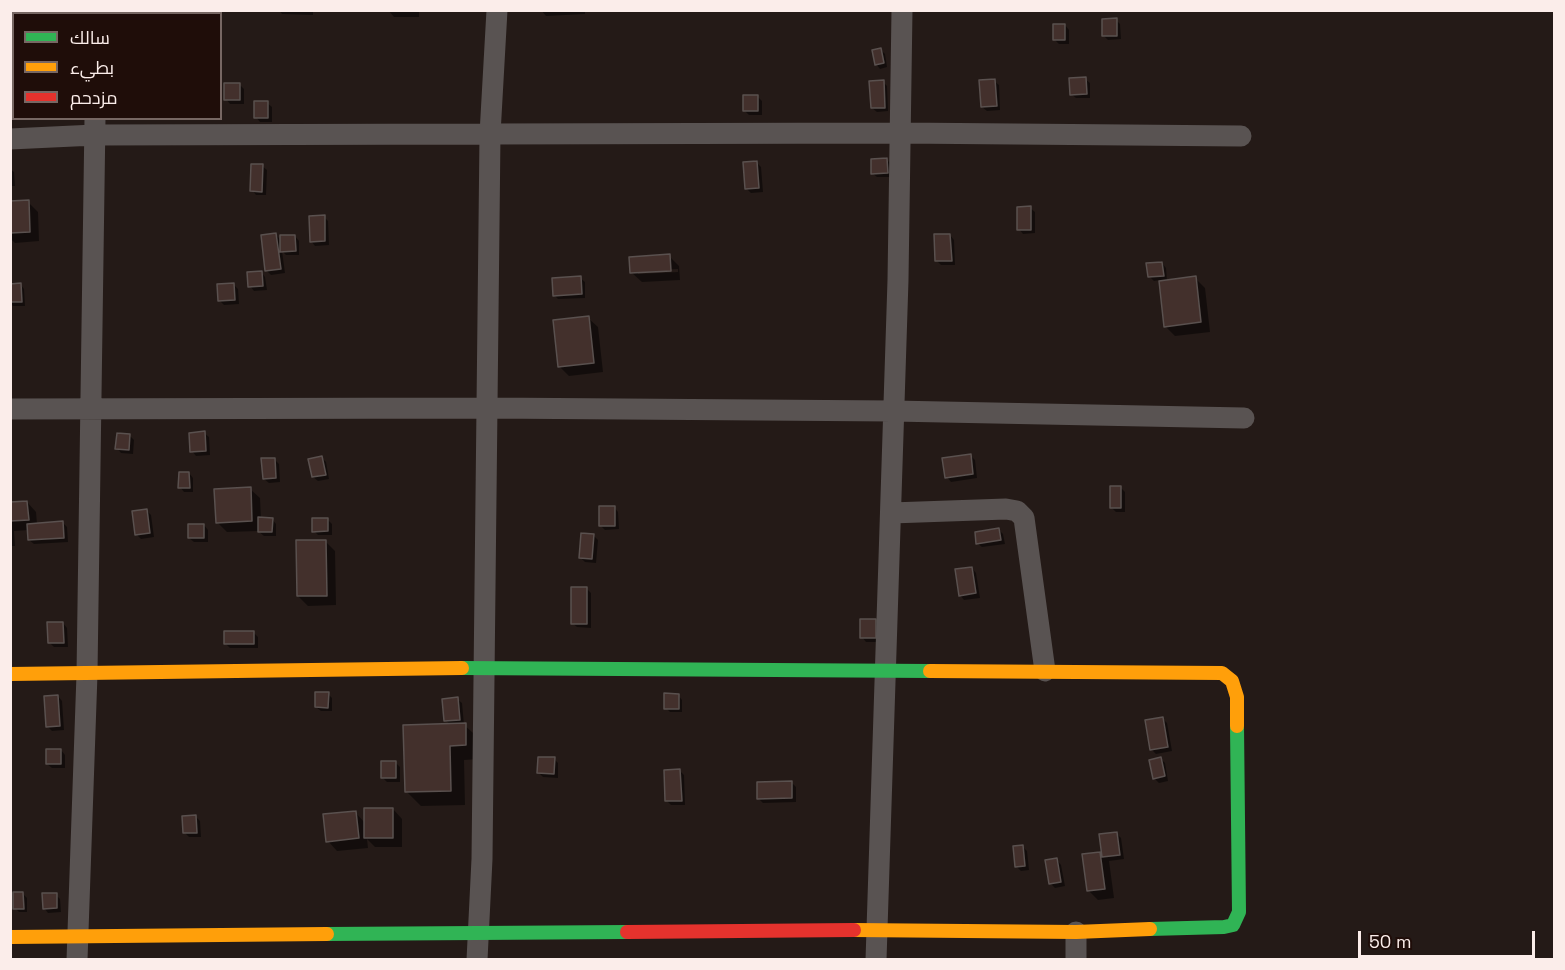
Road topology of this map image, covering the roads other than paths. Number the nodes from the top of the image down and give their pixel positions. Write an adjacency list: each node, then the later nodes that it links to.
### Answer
1 (497, 10): 5 (street)
2 (902, 10): 4 (street)
3 (95, 127): 5 (street); 7 (street); 8 (street)
4 (901, 133): 5 (street); 6 (street); 11 (street)
5 (490, 134): 9 (street)
6 (1241, 136)
7 (10, 139)
8 (89, 408): 9 (street); 10 (street); 18 (street)
9 (489, 408): 11 (street); 14 (street)
10 (10, 409)
11 (893, 411): 12 (street); 13 (street)
12 (1244, 418)
13 (891, 513): 15 (street); 16 (street)
14 (485, 668): 15 (street); 18 (street); 21 (street)
15 (886, 669): 16 (street); 19 (street)
16 (1045, 671): 20 (street)
17 (10, 674): 18 (street)
18 (87, 674): 22 (street)
19 (876, 930): 20 (street); 21 (street); 26 (street)
20 (1076, 932): 27 (street)
21 (477, 933): 22 (street); 25 (street)
22 (78, 936): 23 (street); 24 (street)
23 (10, 937)
24 (77, 960)
25 (477, 960)
26 (876, 960)
27 (1076, 960)

